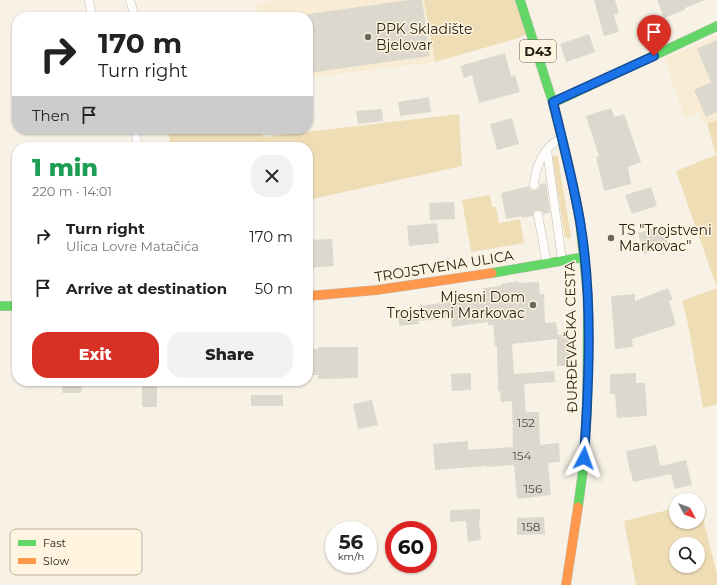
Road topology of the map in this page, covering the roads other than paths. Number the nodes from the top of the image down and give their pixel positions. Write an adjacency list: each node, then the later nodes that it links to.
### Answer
1 (89, 0): 4 (lane)
2 (130, 0): 5 (lane)
3 (520, 0): 7 (main road, ĐURĐEVAČKA CESTA / D43)
4 (91, 12)
5 (134, 12)
6 (717, 26): 7 (main road)
7 (553, 102): 8 (main road, ĐURĐEVAČKA CESTA / D43)
8 (562, 138): 9 (lane); 12 (main road, ĐURĐEVAČKA CESTA / D43)
9 (547, 150): 10 (lane); 13 (lane)
10 (534, 185)
11 (538, 215): 14 (lane)
12 (584, 258): 13 (main road, TROJSTVENA ULICA); 19 (main road, ĐURĐEVAČKA CESTA / D43)
13 (562, 261): 14 (main road, TROJSTVENA ULICA)
14 (546, 264): 15 (main road, TROJSTVENA ULICA)
15 (536, 266): 16 (main road); 18 (main road, TROJSTVENA ULICA)
16 (557, 272)
17 (579, 287): 19 (main road)
18 (313, 296)
19 (588, 298): 22 (main road, ĐURĐEVAČKA CESTA / D43)
20 (0, 306): 21 (main road)
21 (12, 306)
22 (566, 585)

